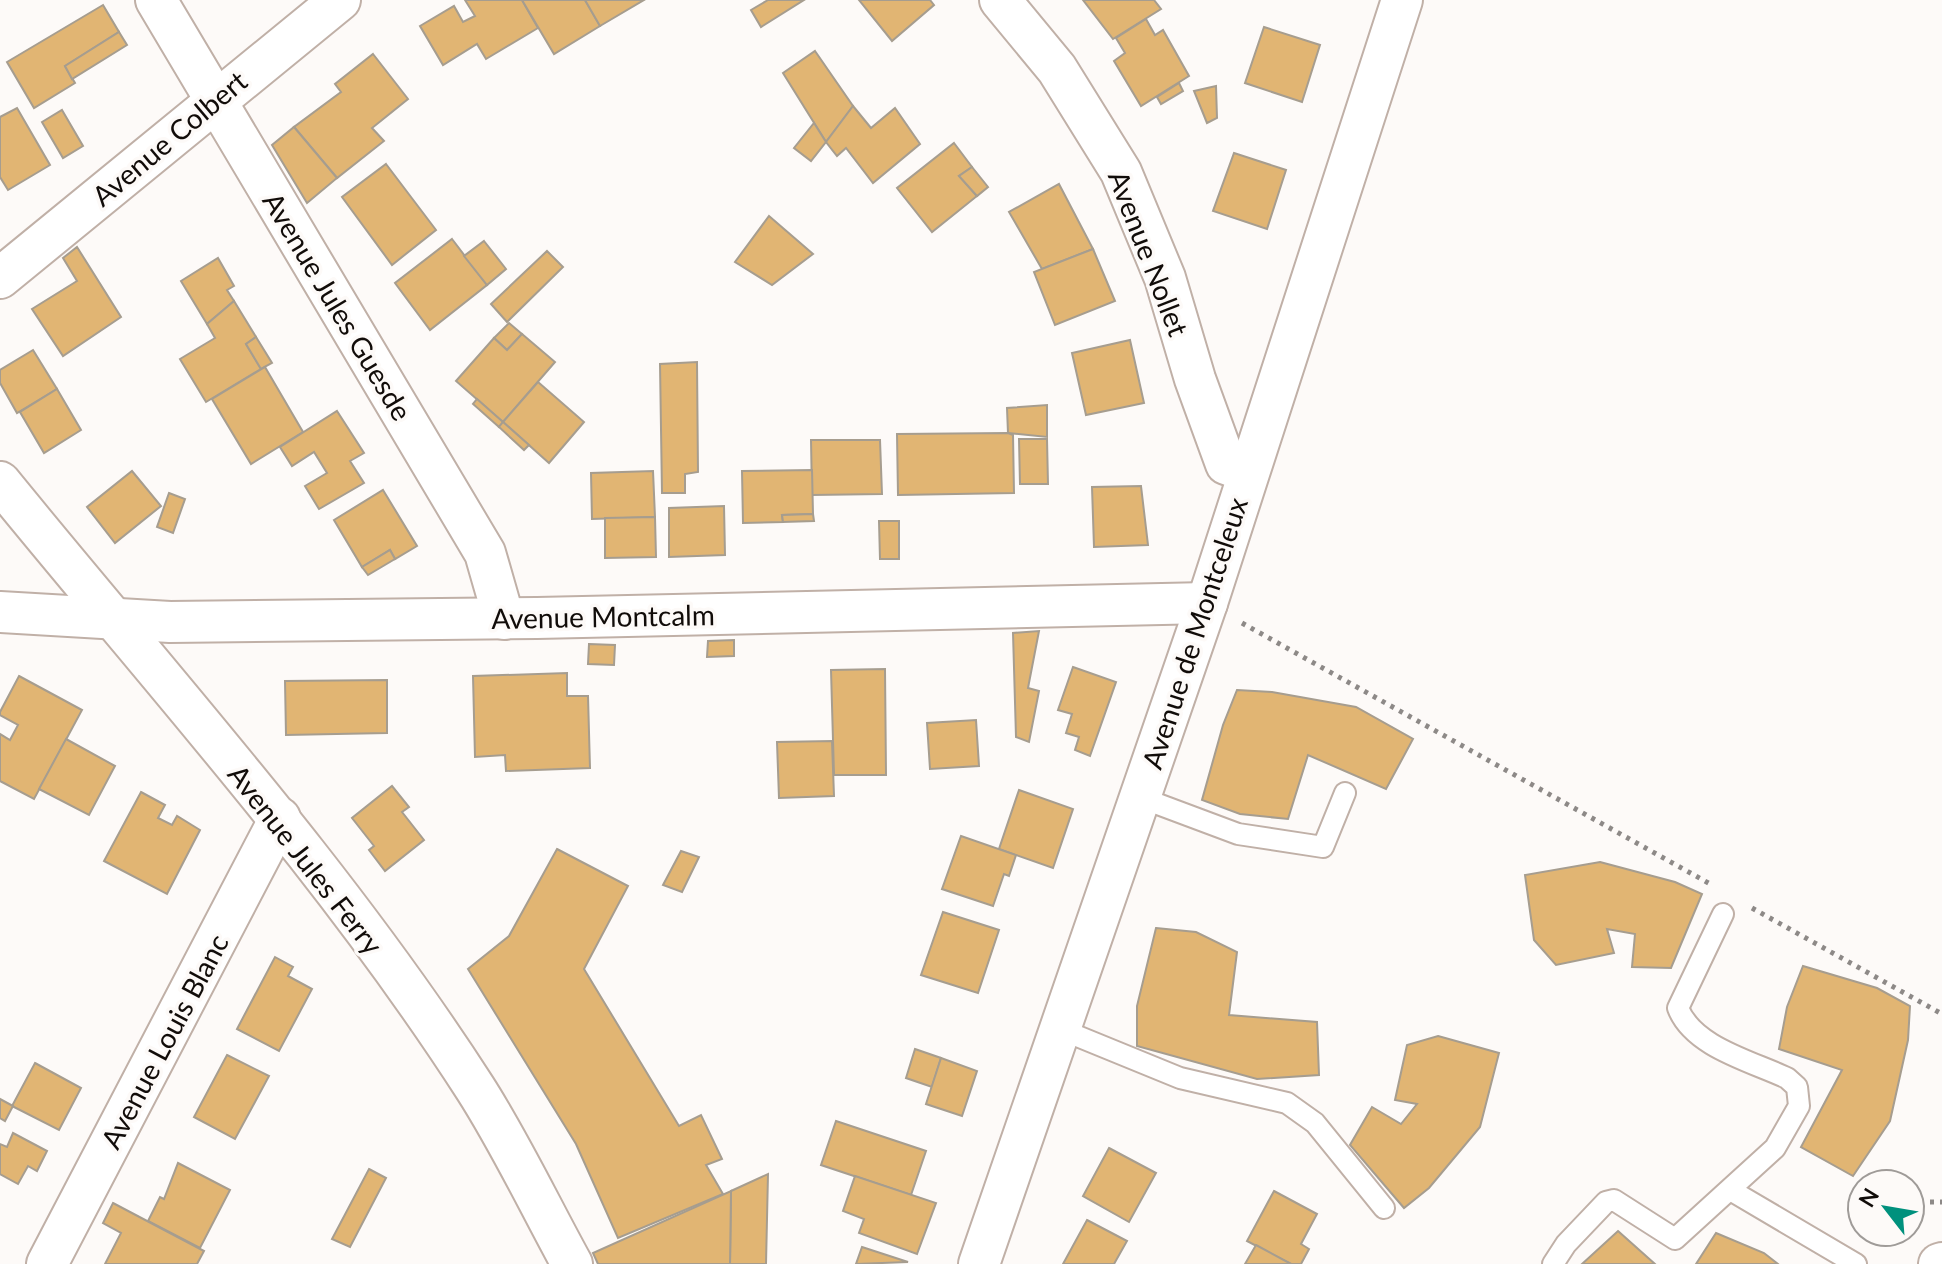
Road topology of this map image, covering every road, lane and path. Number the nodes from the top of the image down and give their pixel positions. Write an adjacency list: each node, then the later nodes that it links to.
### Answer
1 (156, 0): 5 (street, Avenue Jules Guesde)
2 (340, 0): 5 (street, Avenue Colbert)
3 (1000, 0): 7 (street, Avenue Nollet)
4 (1402, 0): 7 (street, Avenue de Montceleux)
5 (215, 99): 6 (street, Avenue Colbert); 11 (street, Avenue Jules Guesde)
6 (0, 278)
7 (1248, 472): 9 (street, Avenue de Montceleux)
8 (0, 482): 12 (street, Avenue Jules Ferry)
9 (1207, 603): 11 (street, Avenue Montcalm); 14 (street, Avenue de Montceleux); 16 (path)
10 (0, 612): 12 (street, Avenue Montcalm)
11 (504, 619): 12 (street, Avenue Montcalm)
12 (112, 621): 15 (street, Avenue Jules Ferry)
13 (1345, 793): 14 (lane)
14 (1139, 797): 20 (street, Avenue de Montceleux)
15 (280, 818): 23 (street, Avenue Louis Blanc); 24 (street, Avenue Jules Ferry)
16 (1720, 890)
17 (1748, 905): 19 (path)
18 (1723, 914): 21 (lane)
19 (1942, 1014)
20 (1060, 1029): 22 (lane); 25 (street, Avenue de Montceleux)
21 (1732, 1191): 26 (lane); 27 (lane)
22 (1384, 1208)
23 (47, 1264)
24 (572, 1264)
25 (979, 1264)
26 (1553, 1264)
27 (1856, 1264)

